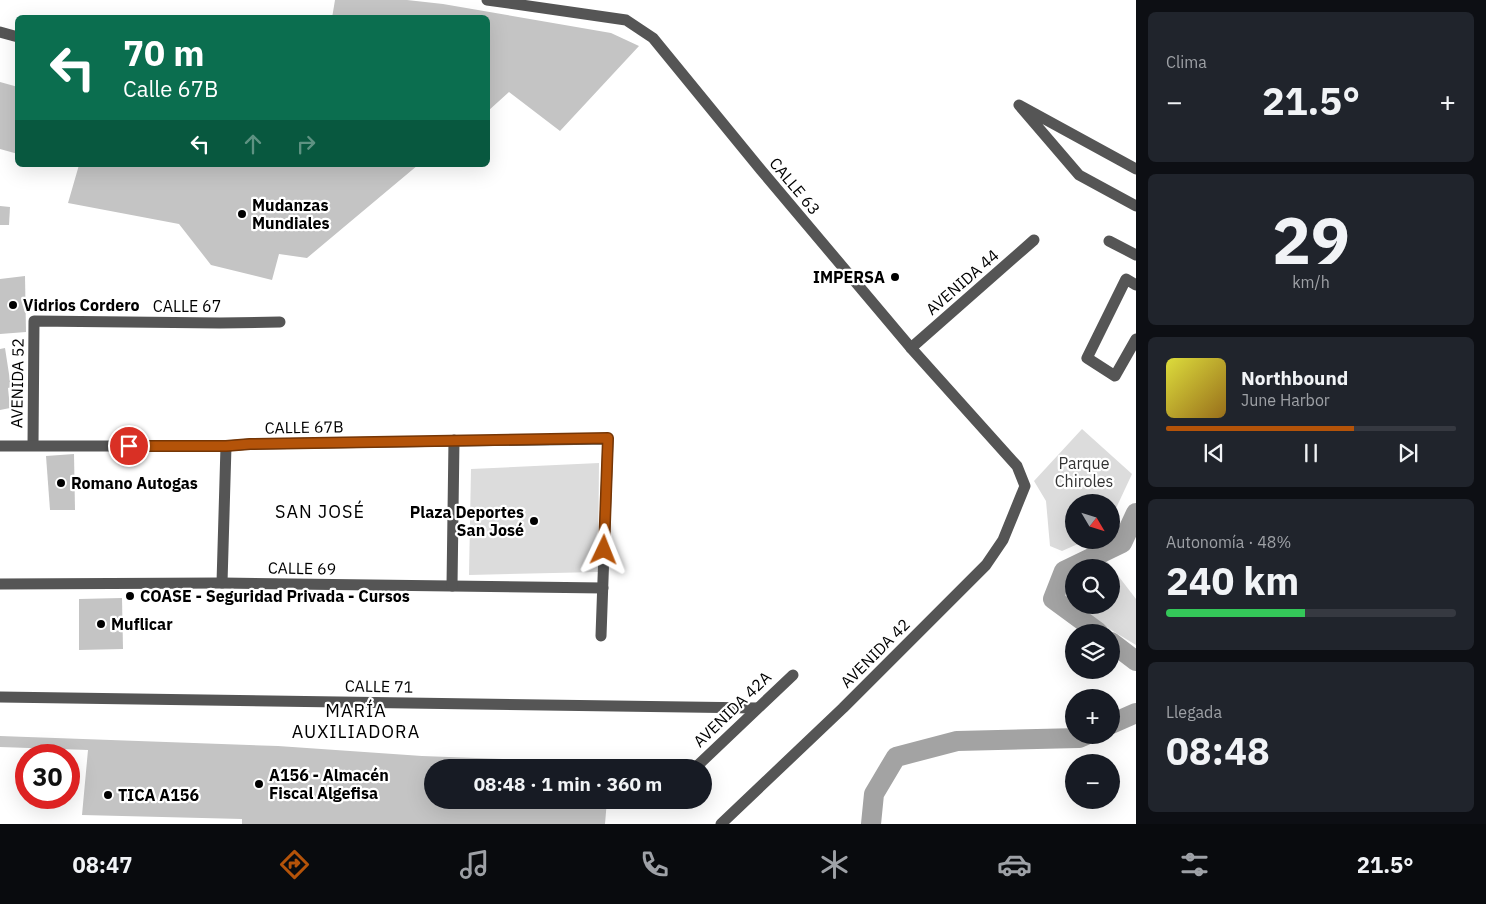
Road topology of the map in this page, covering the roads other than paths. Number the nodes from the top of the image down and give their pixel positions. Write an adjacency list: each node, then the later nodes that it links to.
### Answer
1 (487, 0): 13 (street, CALLE 63)
2 (0, 32): 3 (street)
3 (15, 36)
4 (1136, 169): 5 (street)
5 (1136, 206)
6 (1034, 240): 13 (street, AVENIDA 44)
7 (1109, 241): 8 (street)
8 (1136, 255)
9 (1136, 285): 12 (street)
10 (34, 321): 11 (street, CALLE 67); 15 (street, AVENIDA 52)
11 (280, 322)
12 (1136, 339)
13 (911, 348): 18 (street, CALLE 63)
14 (454, 440): 17 (street, CALLE 67B); 21 (street); 22 (street, CALLE 67B)
15 (32, 445): 16 (street, CALLE 67B); 17 (street, CALLE 67B)
16 (0, 446)
17 (226, 446): 19 (street)
18 (1025, 486): 28 (street, AVENIDA 42)
19 (222, 583): 20 (street, CALLE 69); 21 (street, CALLE 69)
20 (0, 584)
21 (452, 586): 22 (street, CALLE 69)
22 (603, 588): 23 (street)
23 (601, 636)
24 (792, 675): 26 (street, AVENIDA 42A)
25 (0, 697): 26 (street, CALLE 71)
26 (757, 708): 27 (street, AVENIDA 42A)
27 (704, 759)
28 (721, 824)

